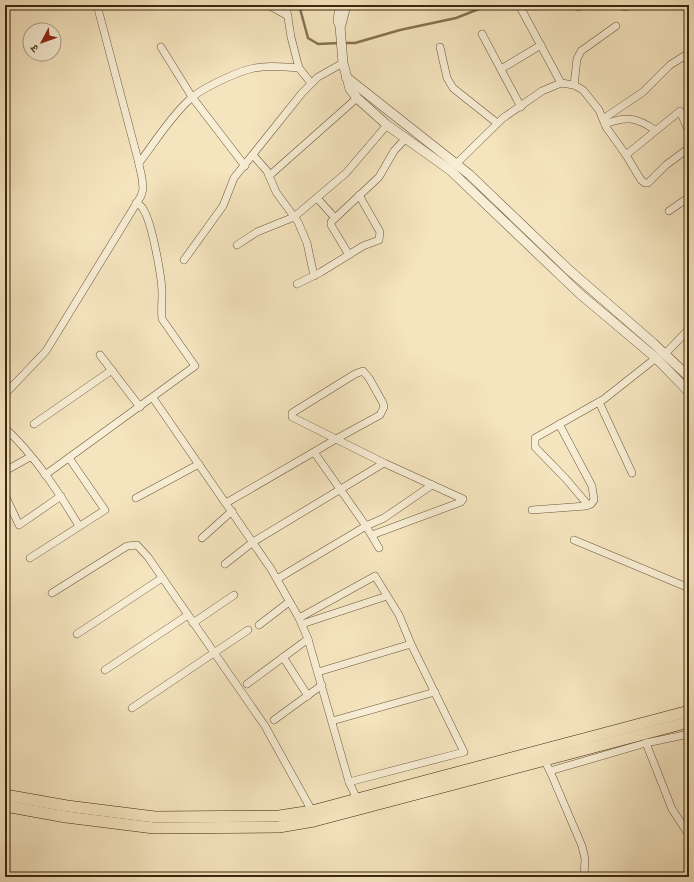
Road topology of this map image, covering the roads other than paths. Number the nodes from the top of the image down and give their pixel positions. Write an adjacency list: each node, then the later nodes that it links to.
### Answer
1 (108, 5): 8 (street)
2 (268, 5): 10 (street)
3 (340, 5): 11 (street)
4 (346, 5): 11 (street)
5 (519, 5): 14 (street)
6 (623, 5): 7 (street)
7 (631, 5)
8 (97, 6): 37 (street)
9 (286, 7): 10 (street)
10 (288, 16): 19 (street)
11 (340, 26): 18 (street)
12 (616, 26): 24 (street)
13 (482, 34): 20 (street)
14 (540, 45): 20 (street); 23 (street)
15 (161, 46): 25 (street)
16 (440, 47): 29 (street)
17 (689, 53): 28 (street)
18 (343, 63): 21 (street); 22 (street)
19 (299, 68): 22 (street); 25 (street)
20 (501, 69): 27 (street)
21 (346, 77): 26 (street); 38 (street)
22 (310, 83): 35 (street)
23 (561, 83): 24 (street); 27 (street)
24 (574, 85): 28 (street)
25 (192, 97): 37 (street); 39 (street)
26 (357, 98): 30 (street); 40 (street)
27 (521, 107): 29 (street)
28 (604, 122): 31 (street); 36 (street)
29 (497, 123): 38 (street)
30 (386, 125): 33 (street); 43 (street)
31 (655, 130): 32 (street); 36 (street)
32 (689, 132)
33 (406, 138): 41 (street); 55 (street)
34 (689, 148): 36 (street)
35 (253, 155): 39 (street); 40 (street)
36 (626, 155)
37 (139, 163): 44 (street)
38 (456, 164): 55 (street)
39 (245, 166): 50 (street)
40 (269, 176): 46 (street)
41 (359, 195): 47 (street); 49 (street)
42 (689, 197): 45 (street)
43 (317, 198): 46 (street); 47 (street)
44 (136, 203): 59 (street); 60 (street)
45 (669, 212)
46 (294, 217): 48 (street); 51 (street)
47 (335, 218): 49 (street)
48 (237, 245)
49 (349, 255): 51 (street)
50 (184, 260)
51 (314, 276): 52 (street)
52 (297, 284)
53 (689, 329): 55 (street)
54 (100, 356): 56 (street)
55 (661, 356): 57 (street); 58 (street); 61 (street)
56 (112, 370): 62 (street); 63 (street)
57 (689, 377)
58 (689, 392)
59 (5, 394)
60 (153, 398): 62 (street); 71 (street)
61 (599, 402): 64 (street); 73 (street)
62 (140, 407): 69 (street)
63 (34, 424)
64 (559, 424): 81 (street); 81 (street)
65 (5, 428): 68 (street)
66 (336, 439): 66 (street); 67 (street); 70 (street)
67 (314, 452): 76 (street); 80 (street)
68 (30, 457): 72 (street); 74 (street)
69 (69, 458): 74 (street); 84 (street)
70 (384, 463): 75 (street); 76 (street)
71 (199, 464): 79 (street); 80 (street)
72 (5, 471)
73 (632, 473)
74 (46, 475): 78 (street)
75 (432, 485): 85 (street); 86 (street)
76 (340, 489): 85 (street); 89 (street)
77 (5, 495): 78 (street)
78 (61, 496): 84 (street)
79 (136, 498)
80 (226, 503): 83 (street)
81 (588, 505): 82 (street)
82 (532, 510)
83 (232, 511): 87 (street); 89 (street)
84 (79, 526): 91 (street)
85 (366, 526): 86 (street); 94 (street)
86 (372, 536): 90 (street)
87 (202, 538)
88 (574, 540): 95 (street)
89 (253, 542): 92 (street); 94 (street)
90 (379, 548)
91 (30, 558)
92 (225, 564)
93 (162, 578): 96 (street); 100 (street); 105 (street)
94 (277, 579): 99 (street)
95 (689, 588)
96 (52, 593)
97 (234, 595): 102 (street)
98 (387, 596): 101 (street); 101 (street); 107 (street)
99 (289, 602): 101 (street); 103 (street)
100 (188, 615): 102 (street); 110 (street)
101 (301, 621): 106 (street)
102 (193, 623): 108 (street)
103 (259, 625)
104 (248, 630): 108 (street)
105 (77, 634)
106 (308, 639): 109 (street); 111 (street)
107 (411, 644): 111 (street); 114 (street)
108 (214, 654): 116 (street); 129 (street)
109 (283, 657): 112 (street); 115 (street)
110 (105, 670)
111 (318, 672): 113 (street)
112 (247, 684)
113 (322, 685): 115 (street); 119 (street)
114 (435, 692): 119 (street); 125 (street)
115 (308, 696): 118 (street)
116 (132, 708)
117 (689, 711): 123 (main road)
118 (274, 720)
119 (332, 721): 125 (street)
120 (689, 722): 123 (main road)
121 (689, 734): 122 (street)
122 (646, 743): 124 (street); 130 (street)
123 (541, 756): 124 (street); 127 (main road); 128 (main road)
124 (550, 771): 131 (street)
125 (349, 782): 127 (street)
126 (5, 795): 129 (main road)
127 (357, 799): 129 (main road)
128 (5, 806)
129 (312, 811)
130 (689, 835)
131 (584, 877)

